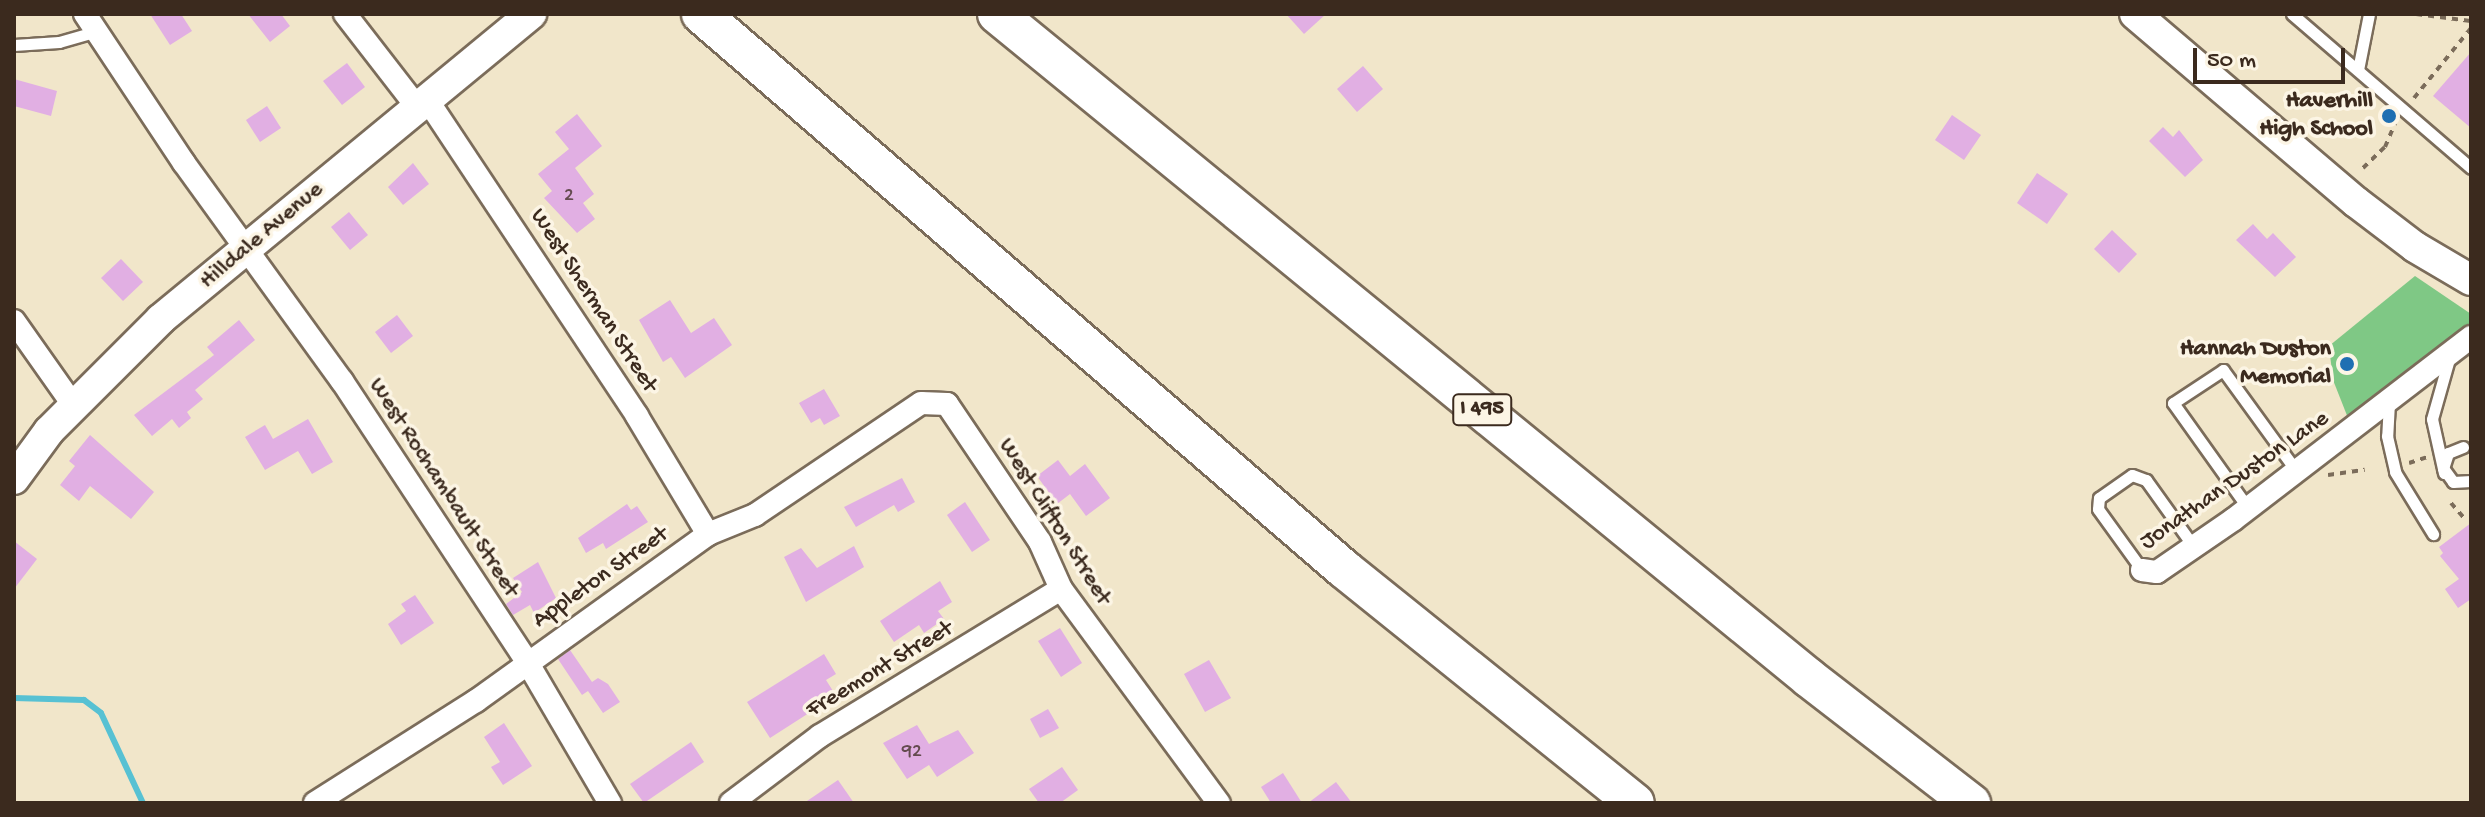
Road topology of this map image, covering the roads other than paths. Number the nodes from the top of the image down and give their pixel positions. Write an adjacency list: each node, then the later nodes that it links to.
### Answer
1 (345, 14): 11 (street, West Sherman Street)
2 (531, 14): 11 (main road, Hilldale Avenue)
3 (701, 14): 38 (highway)
4 (997, 14): 39 (highway, I 495)
5 (2292, 14): 10 (lane)
6 (2369, 14): 10 (lane)
7 (2137, 15): 14 (main road)
8 (91, 23): 9 (lane); 13 (street, West Rochambault Street)
9 (14, 45)
10 (2358, 70): 12 (lane)
11 (423, 104): 13 (main road, Hilldale Avenue); 28 (street, West Sherman Street)
12 (2471, 168)
13 (248, 250): 20 (main road, Hilldale Avenue); 33 (street, West Rochambault Street)
14 (2471, 280)
15 (14, 321): 20 (street)
16 (2471, 337): 17 (street, Jonathan Duston Lane)
17 (2451, 354): 18 (street, Jonathan Duston Lane); 21 (lane)
18 (2389, 401): 23 (street, Jonathan Duston Lane); 29 (lane)
19 (921, 403): 28 (street, Appleton Street); 32 (street, West Clifton Street)
20 (74, 406): 25 (main road, Hilldale Avenue)
21 (2433, 429): 22 (lane); 24 (lane)
22 (2467, 449): 24 (lane)
23 (2306, 472): 27 (street, Jonathan Duston Lane); 27 (lane)
24 (2444, 473): 26 (lane)
25 (14, 479)
26 (2471, 481)
27 (2248, 508): 30 (street, Jonathan Duston Lane)
28 (708, 534): 33 (street, Appleton Street)
29 (2433, 534)
30 (2194, 547): 31 (street, Jonathan Duston Lane); 31 (lane)
31 (2142, 570)
32 (1061, 589): 36 (street, Freemont Street); 37 (street, West Clifton Street)
33 (527, 662): 34 (street, Appleton Street); 35 (street, West Rochambault Street)
34 (315, 803)
35 (610, 803)
36 (731, 803)
37 (1219, 803)
38 (1635, 803)
39 (1971, 803)

